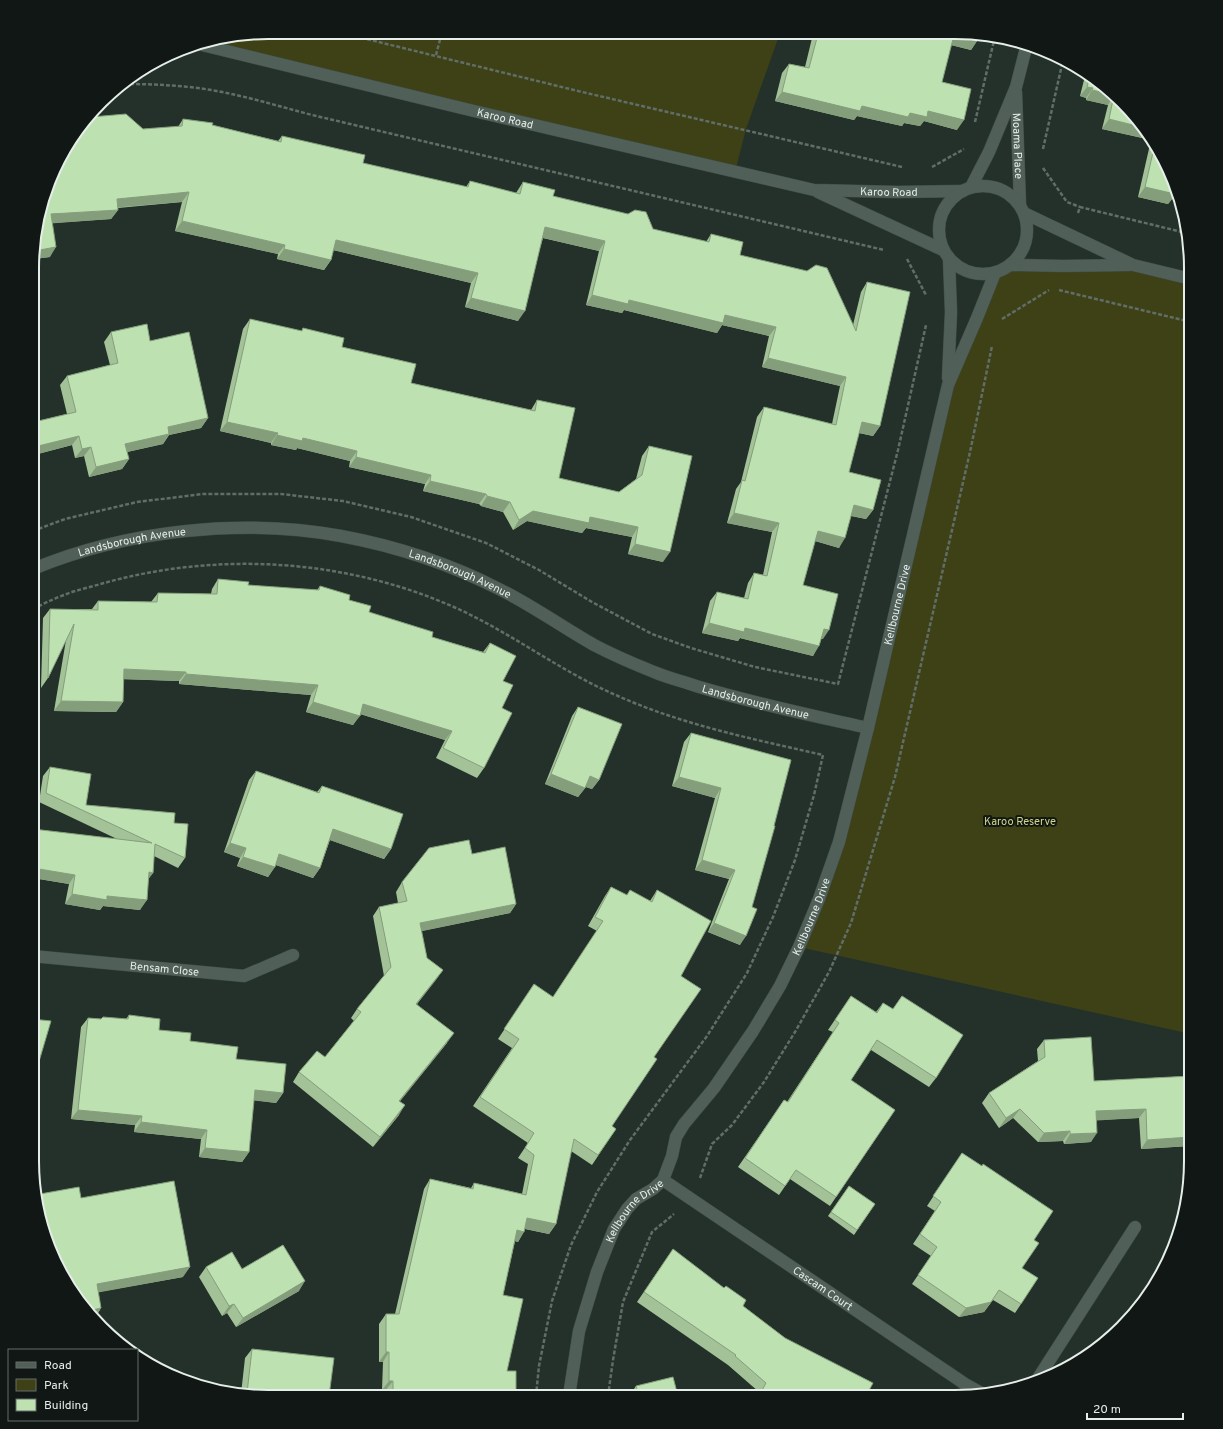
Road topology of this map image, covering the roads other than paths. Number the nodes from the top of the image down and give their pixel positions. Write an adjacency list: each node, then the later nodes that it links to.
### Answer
1 (210, 47): 5 (street, Karoo Road)
2 (1025, 50): 3 (street, Moama Place)
3 (1016, 87): 4 (street, Moama Place); 6 (street, Moama Place)
4 (967, 189): 5 (street, Karoo Road); 6 (street); 7 (street)
5 (814, 190): 7 (street, Karoo Road)
6 (1022, 209): 8 (street); 9 (street)
7 (946, 255): 10 (street); 12 (street, Kellbourne Drive)
8 (1010, 265): 9 (street); 10 (street)
9 (1132, 265): 11 (street)
10 (995, 273): 12 (street, Kellbourne Drive)
11 (1184, 277)
12 (948, 385): 14 (street, Kellbourne Drive)
13 (39, 567): 14 (street, Landsborough Avenue)
14 (868, 728): 17 (street, Kellbourne Drive)
15 (293, 955): 16 (street, Bensam Close)
16 (39, 957)
17 (664, 1180): 20 (street, Cascam Court); 21 (street, Kellbourne Drive)
18 (1135, 1227): 19 (street)
19 (1040, 1374)
20 (975, 1389)
21 (570, 1390)

